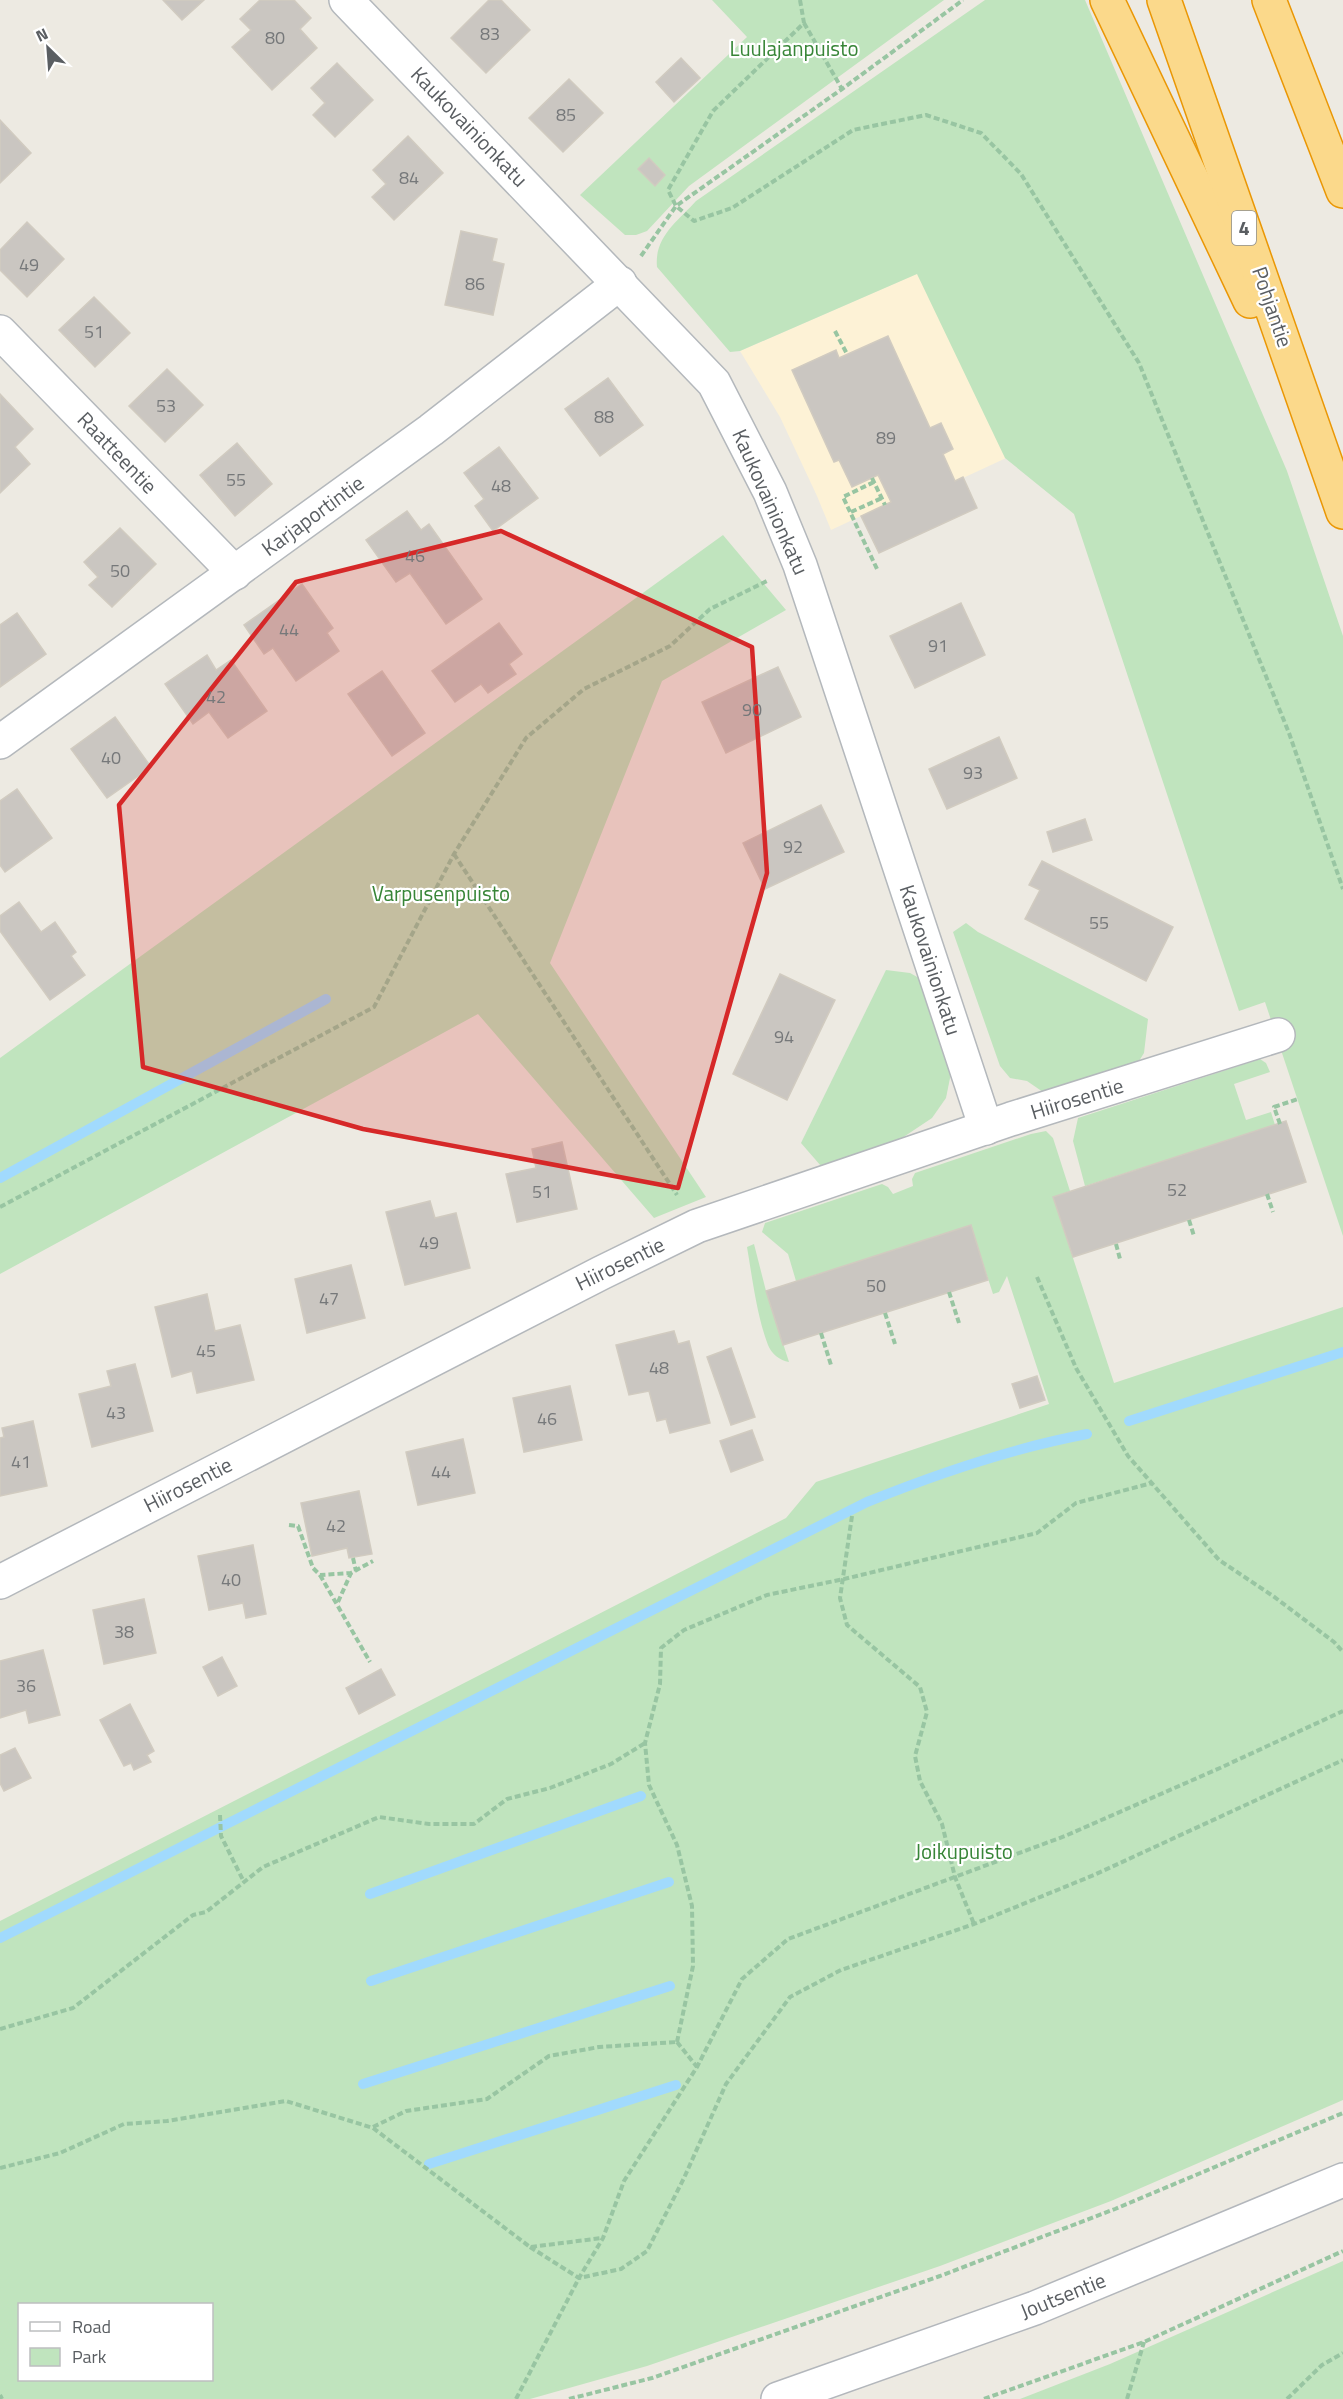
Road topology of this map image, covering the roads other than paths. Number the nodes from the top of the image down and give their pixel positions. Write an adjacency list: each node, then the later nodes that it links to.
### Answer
1 (346, 0): 6 (street, Kaukovainionkatu)
2 (1107, 0): 8 (highway)
3 (1164, 0): 8 (highway, Pohjantie / 4)
4 (1269, 0): 5 (highway)
5 (1343, 191)
6 (630, 271): 10 (street, Karjaportintie); 13 (street, Kaukovainionkatu)
7 (0, 332): 10 (street, Raatteentie)
8 (1324, 457): 9 (highway, Pohjantie / 4)
9 (1343, 512)
10 (235, 573): 11 (street, Karjaportintie)
11 (0, 742)
12 (1278, 1035): 13 (street, Hiirosentie)
13 (986, 1128): 14 (street, Hiirosentie)
14 (0, 1582)
15 (1343, 2180): 16 (street, Joutsentie)
16 (778, 2399)

